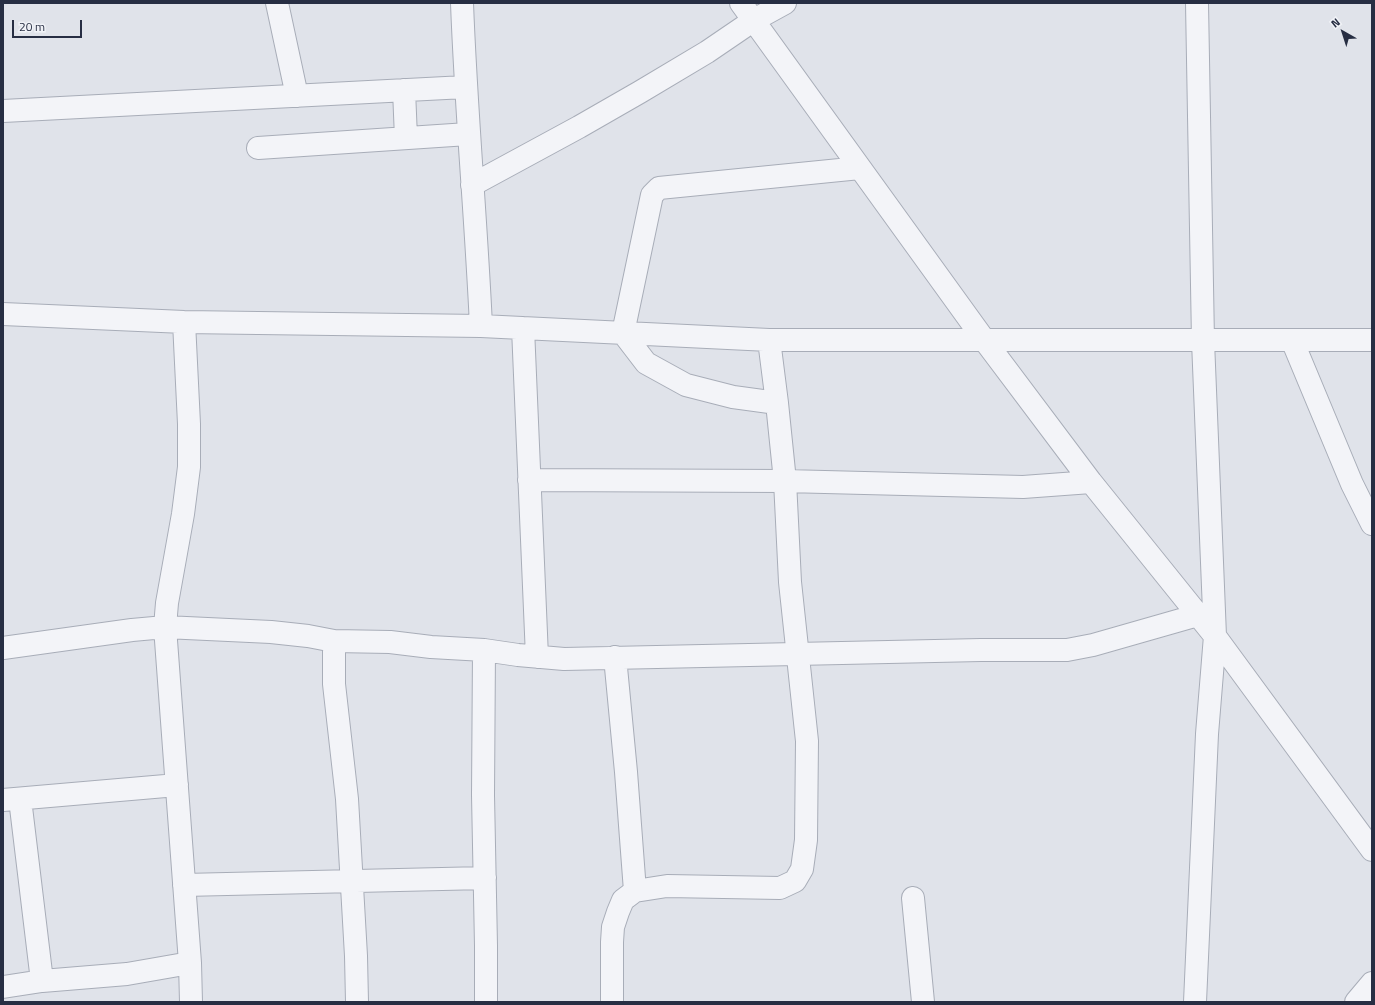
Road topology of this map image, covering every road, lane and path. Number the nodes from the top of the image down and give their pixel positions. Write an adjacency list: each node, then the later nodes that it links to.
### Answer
1 (276, 3): 9 (street)
2 (462, 3): 7 (street)
3 (741, 3): 6 (street)
4 (785, 3): 6 (street)
5 (1197, 3): 25 (street)
6 (754, 20): 14 (street); 15 (street)
7 (465, 87): 8 (street); 11 (street)
8 (404, 90): 9 (street); 12 (street)
9 (297, 96): 10 (street)
10 (3, 111)
11 (468, 134): 12 (street); 15 (street)
12 (406, 138): 13 (street)
13 (258, 148)
14 (860, 168): 20 (street); 24 (street)
15 (472, 185): 18 (street)
16 (3, 314): 17 (street)
17 (184, 322): 18 (street); 32 (street)
18 (480, 326): 19 (street)
19 (523, 328): 20 (street); 27 (street)
20 (623, 333): 21 (street); 26 (street)
21 (769, 340): 24 (street); 26 (street)
22 (1292, 340): 23 (street); 25 (street); 30 (street)
23 (1372, 340)
24 (985, 341): 25 (street); 29 (street)
25 (1203, 341): 33 (street)
26 (777, 403): 28 (street)
27 (529, 480): 28 (street); 38 (street)
28 (784, 481): 29 (street); 37 (street)
29 (1091, 482): 31 (street)
30 (1372, 524)
31 (1198, 615): 33 (street); 37 (street)
32 (165, 627): 34 (street); 35 (street); 40 (street)
33 (1215, 636): 42 (street); 57 (street)
34 (334, 641): 36 (street); 44 (street)
35 (3, 648)
36 (484, 650): 38 (street); 43 (street)
37 (797, 655): 39 (street); 46 (street)
38 (537, 657): 39 (street)
39 (615, 657): 46 (street)
40 (177, 785): 41 (street); 45 (street)
41 (12, 800): 49 (street)
42 (1372, 850)
43 (485, 878): 44 (street); 54 (street)
44 (351, 881): 45 (street); 53 (street)
45 (184, 885): 48 (street)
46 (635, 891): 55 (street)
47 (913, 898): 56 (street)
48 (190, 963): 49 (street); 52 (street)
49 (42, 982): 51 (street)
50 (1372, 984): 58 (street)
51 (3, 987)
52 (191, 1002)
53 (357, 1002)
54 (486, 1002)
55 (612, 1002)
56 (923, 1002)
57 (1195, 1002)
58 (1356, 1002)

